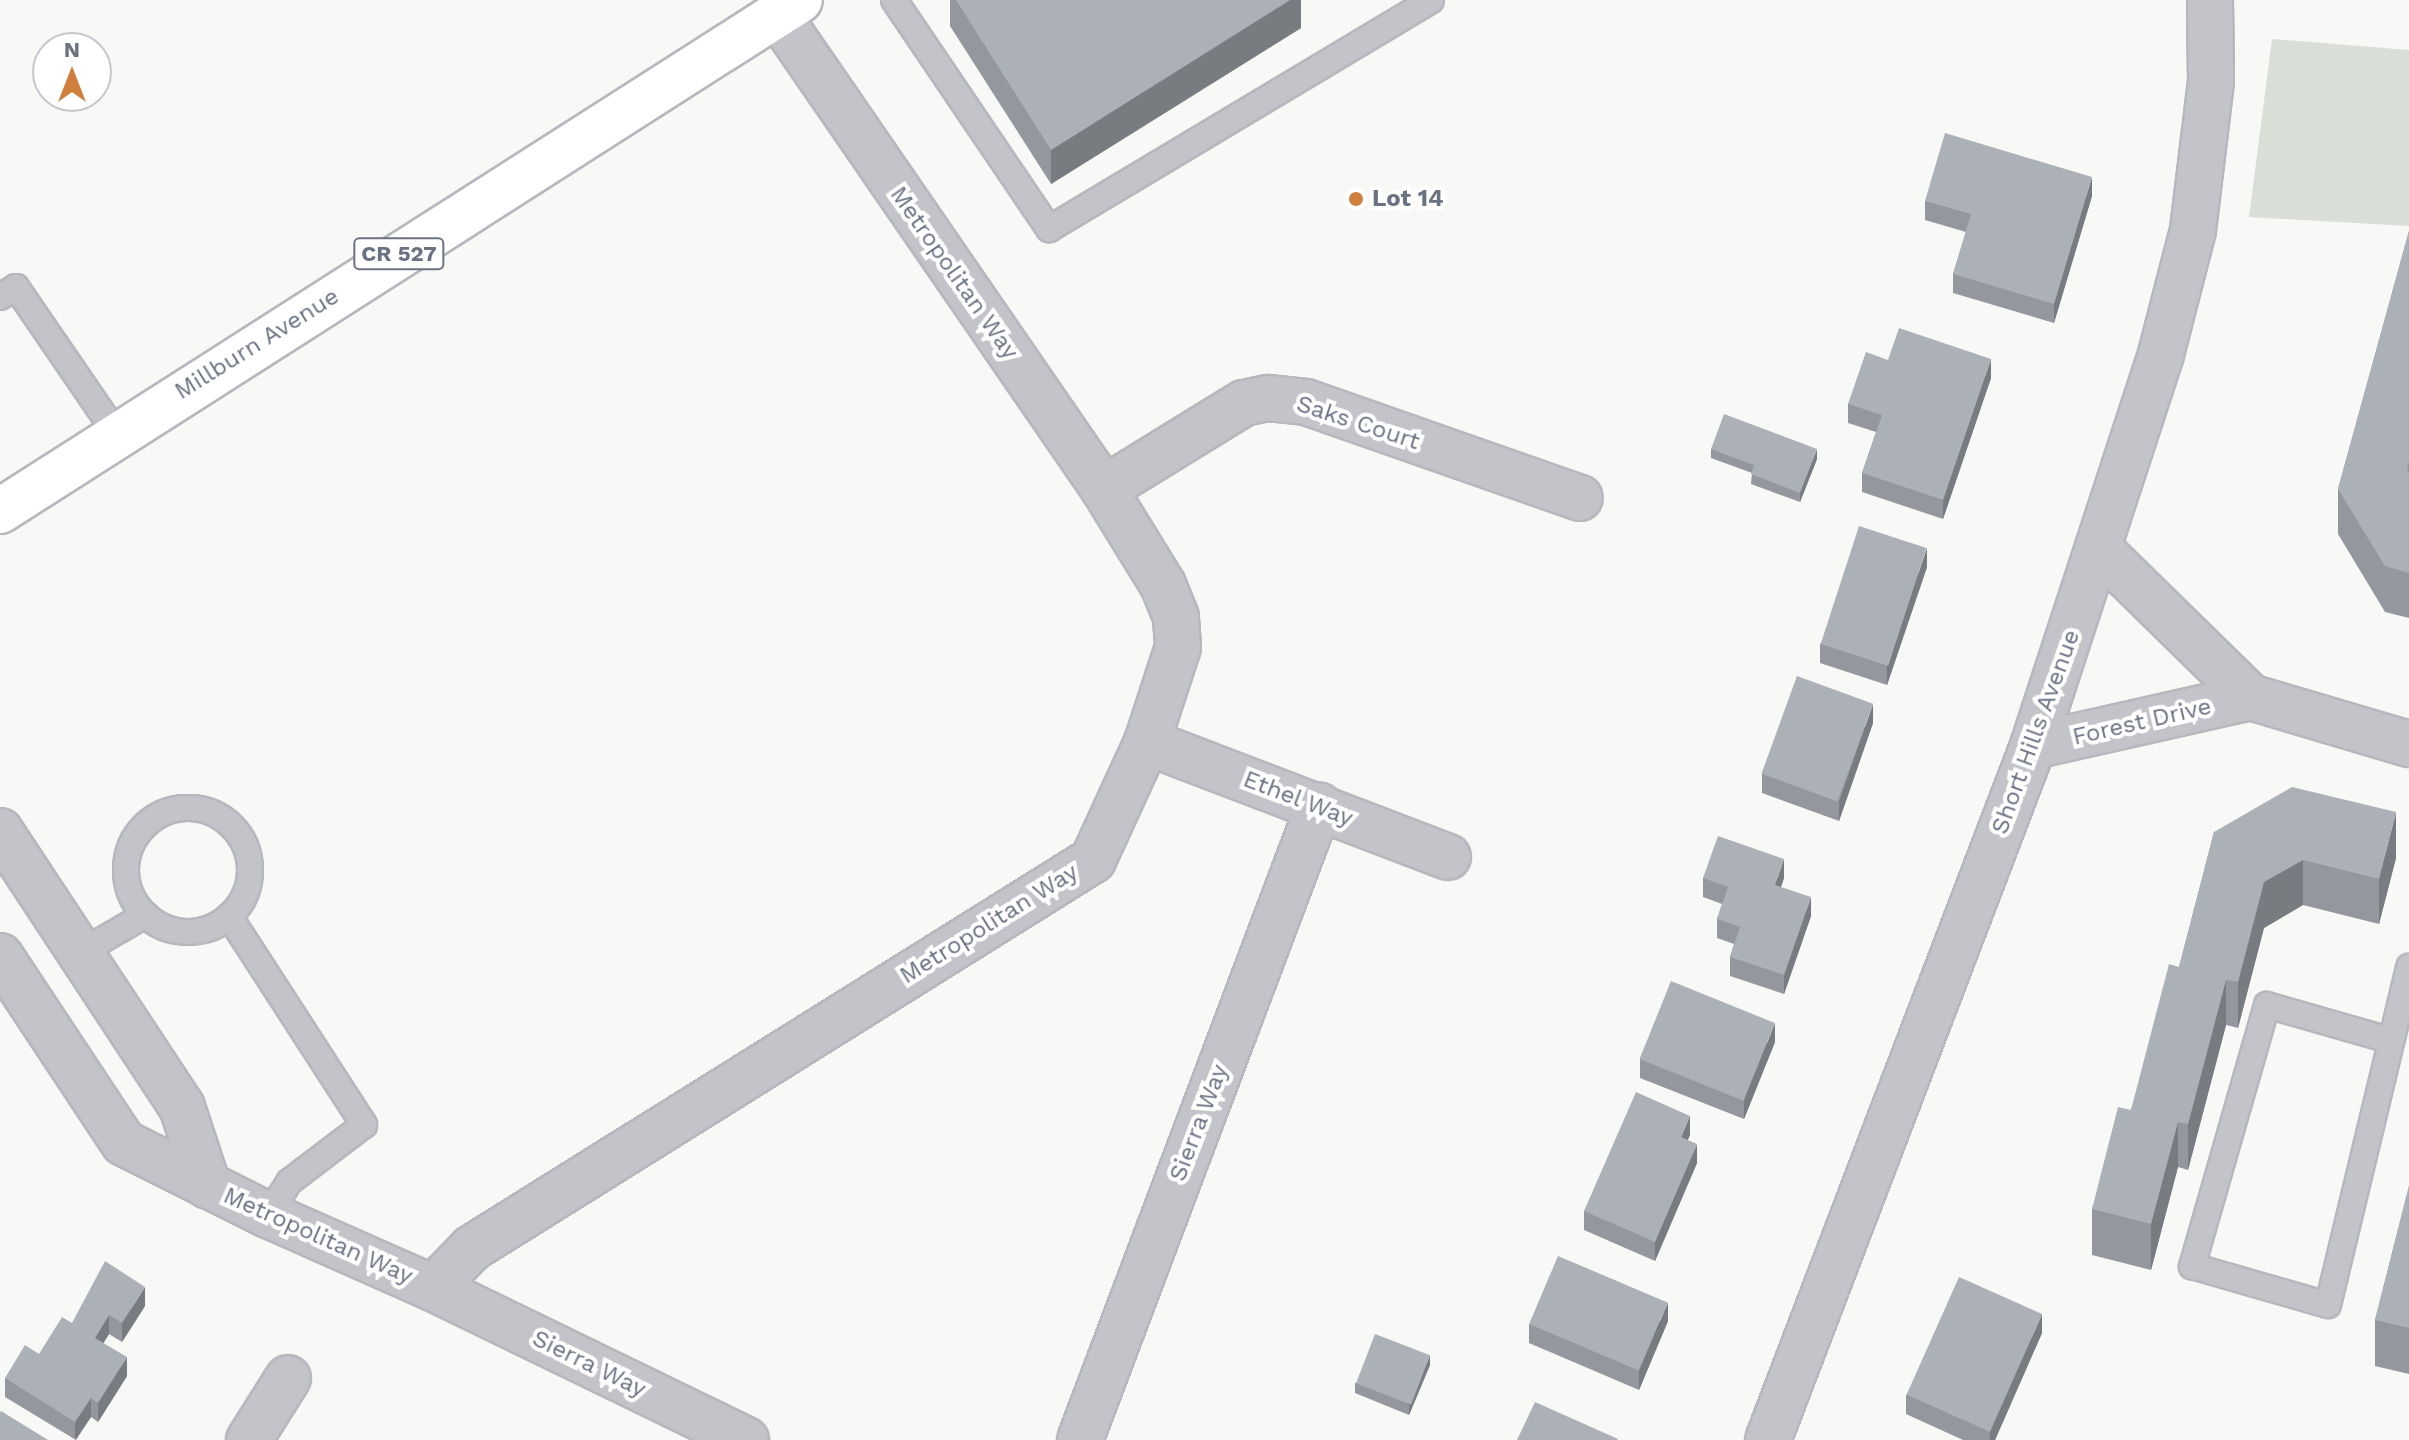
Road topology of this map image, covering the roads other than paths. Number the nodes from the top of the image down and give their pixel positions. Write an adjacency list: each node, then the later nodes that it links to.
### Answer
1 (894, 0): 2 (lane)
2 (1431, 0)
3 (2210, 0): 10 (street, Short Hills Avenue)
4 (788, 7): 6 (main road, Millburn Avenue / CR 527); 7 (street, Metropolitan Way)
5 (0, 297): 6 (lane)
6 (116, 433): 9 (main road, Millburn Avenue / CR 527)
7 (1104, 489): 8 (street, Saks Court); 12 (street, Metropolitan Way)
8 (1580, 498)
9 (0, 511)
10 (2100, 550): 11 (street, Forest Drive); 14 (street, Short Hills Avenue)
11 (2250, 697): 13 (street, Forest Drive); 14 (street, Forest Drive)
12 (1147, 742): 15 (street, Ethel Way); 26 (street, Metropolitan Way)
13 (2409, 744)
14 (2033, 746): 31 (street, Short Hills Avenue)
15 (1319, 806): 17 (street, Ethel Way); 30 (street, Sierra Way)
16 (0, 831): 20 (street, Metropolitan Way)
17 (1448, 857)
18 (145, 915): 19 (lane); 19 (lane); 20 (lane)
19 (229, 916): 25 (lane)
20 (78, 954): 22 (street); 24 (street, Metropolitan Way)
21 (2409, 967): 23 (lane)
22 (6, 983): 24 (street, Metropolitan Way)
23 (2389, 1040): 23 (lane)
24 (208, 1186): 25 (street, Metropolitan Way)
25 (268, 1215): 26 (street, Metropolitan Way)
26 (433, 1288): 29 (street, Sierra Way)
27 (288, 1378): 28 (street)
28 (249, 1440)
29 (746, 1440)
30 (1080, 1440)
31 (1768, 1440)

